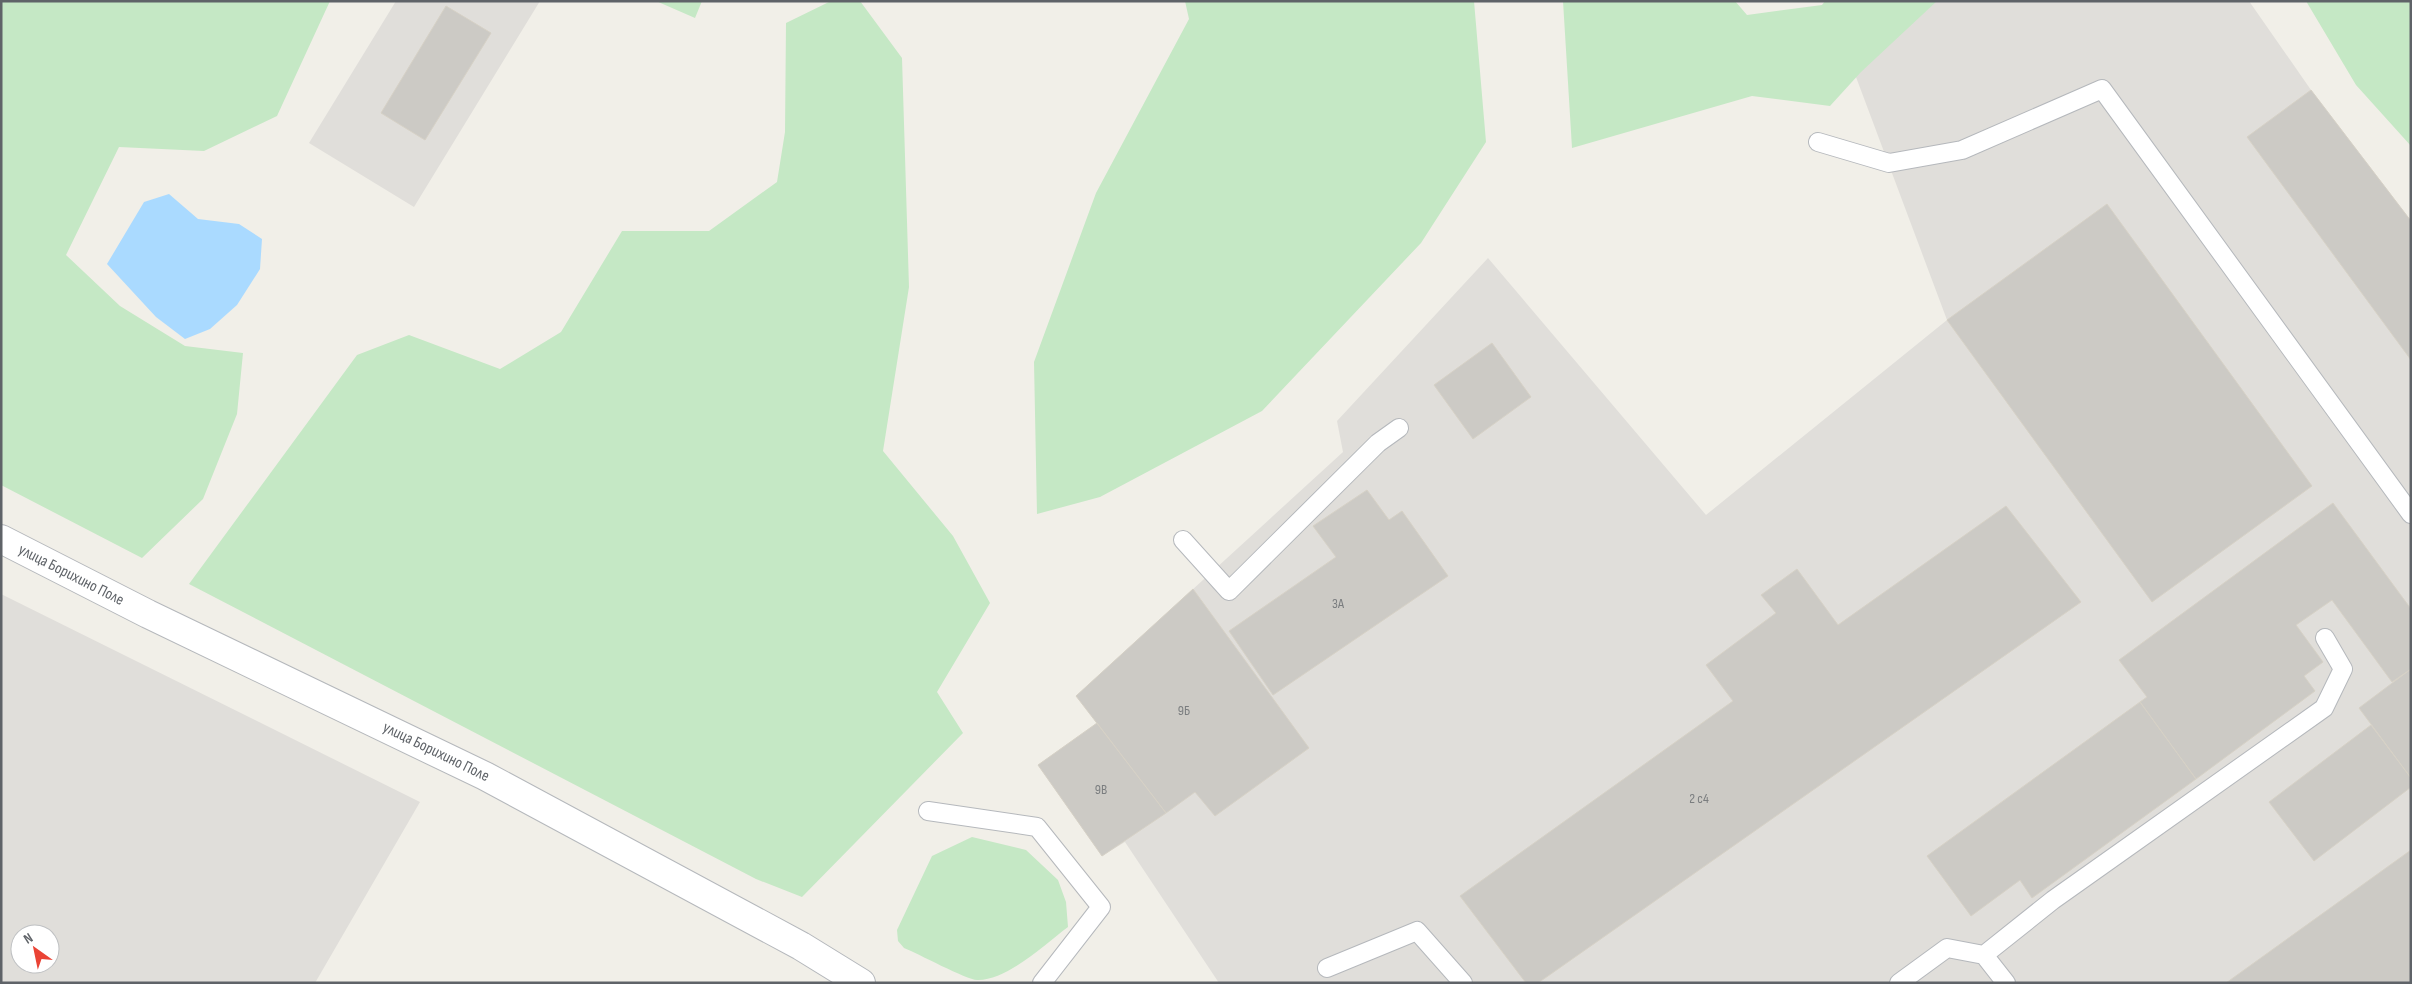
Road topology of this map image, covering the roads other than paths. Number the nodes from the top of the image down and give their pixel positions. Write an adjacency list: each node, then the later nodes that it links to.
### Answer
1 (1818, 142): 3 (lane)
2 (1399, 428): 5 (lane)
3 (2411, 514)
4 (1, 539): 10 (street, улица Борихино Поле)
5 (1183, 540)
6 (2325, 638): 8 (lane)
7 (928, 811): 11 (lane)
8 (1984, 955): 13 (lane); 14 (lane)
9 (1327, 968): 12 (lane)
10 (861, 983)
11 (1042, 983)
12 (1463, 983)
13 (1899, 983)
14 (2006, 983)

